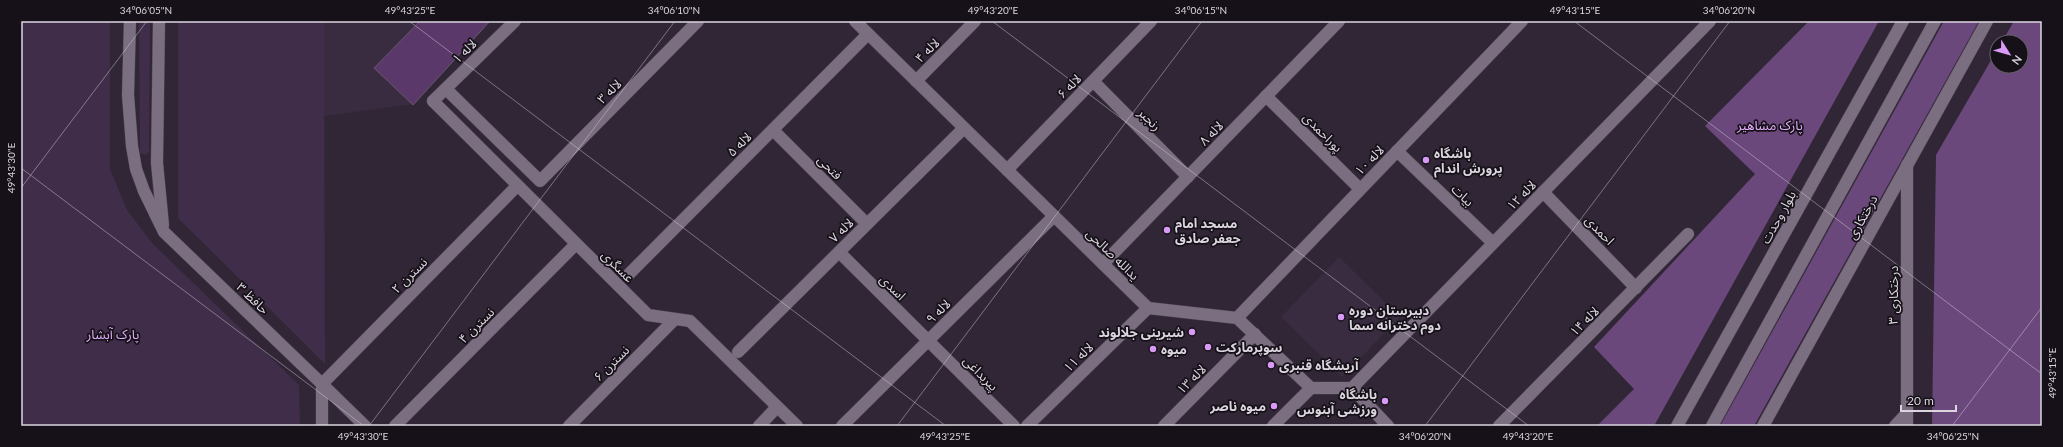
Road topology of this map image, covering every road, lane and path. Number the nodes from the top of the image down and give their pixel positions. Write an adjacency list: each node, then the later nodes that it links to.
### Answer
1 (130, 21): 31 (street, حافظ ۳)
2 (159, 21): 31 (street)
3 (515, 21): 17 (street, لاله ۱)
4 (698, 21): 17 (street, لاله ۳)
5 (855, 21): 14 (street, یدالله صالحی)
6 (975, 21): 15 (street, لاله ۴)
7 (1151, 21): 16 (street, لاله ۶)
8 (1338, 21): 18 (street, لاله ۸)
9 (1522, 21): 22 (street, لاله ۱۰)
10 (1710, 21): 28 (street, لاله ۱۲)
11 (1903, 21): 63 (street, بلوار وحدت)
12 (1935, 21): 64 (street)
13 (1987, 21): 23 (street, درختکاری)
14 (868, 34): 15 (street, یدالله صالحی); 21 (street, لاله ۵)
15 (916, 81): 20 (street, یدالله صالحی)
16 (1093, 81): 24 (street, لاله ۶); 25 (street, رنجبر)
17 (446, 89): 19 (street, لاله ۱)
18 (1266, 96): 25 (street, لاله ۸); 27 (street, پوراحمدی)
19 (433, 101): 26 (street, عسگری)
20 (964, 128): 24 (street, یدالله صالحی); 30 (street, لاله ۷)
21 (772, 130): 30 (street, فتحی); 37 (street, لاله ۵)
22 (1397, 151): 27 (street, لاله ۱۰); 33 (street, بیات)
23 (1908, 164): 49 (street, درختکاری ۳); 65 (street, درختکاری)
24 (1007, 170): 29 (street, یدالله صالحی)
25 (1188, 177): 36 (street, لاله ۸)
26 (517, 186): 34 (street, عسگری); 45 (street, نسترن ۲)
27 (1360, 189): 40 (street, لاله ۱۰)
28 (1543, 192): 33 (street, لاله ۱۲); 38 (street, احمدی)
29 (1054, 216): 36 (street, یدالله صالحی); 43 (street, لاله ۹)
30 (868, 224): 35 (street, لاله ۷)
31 (164, 232): 45 (street, حافظ ۳)
32 (1688, 234): 38 (street, لاله ۱۴)
33 (1493, 243): 47 (street, لاله ۱۲)
34 (576, 244): 41 (street, عسگری); 52 (street, نسترن ۴)
35 (839, 252): 43 (street, اسدی); 44 (street, لاله ۷)
36 (1103, 264): 39 (street, یدالله صالحی)
37 (629, 274)
38 (1636, 288): 62 (street, لاله ۱۴)
39 (1148, 308): 40 (street); 58 (street, لاله ۱۱)
40 (1237, 318): 42 (street)
41 (674, 320): 48 (street, عسگری); 53 (street, نسترن ۶)
42 (1255, 334): 46 (street); 59 (street, لاله ۱۳)
43 (928, 341): 56 (street, لاله ۹); 57 (street, پیربداغی)
44 (738, 352)
45 (322, 384): 50 (street); 51 (street, حافظ ۳)
46 (1311, 388): 47 (street); 60 (street)
47 (1352, 388): 61 (street)
48 (777, 407): 54 (street); 55 (street, عسگری)
49 (1907, 413): 66 (street); 67 (street, درختکاری ۳)
50 (322, 426)
51 (365, 426)
52 (395, 426)
53 (569, 426)
54 (759, 426)
55 (797, 426)
56 (842, 426)
57 (1014, 426)
58 (1027, 426)
59 (1164, 426)
60 (1273, 426)
61 (1388, 426)
62 (1499, 426)
63 (1677, 426)
64 (1712, 426)
65 (1763, 426)
66 (1895, 426)
67 (1907, 426)

